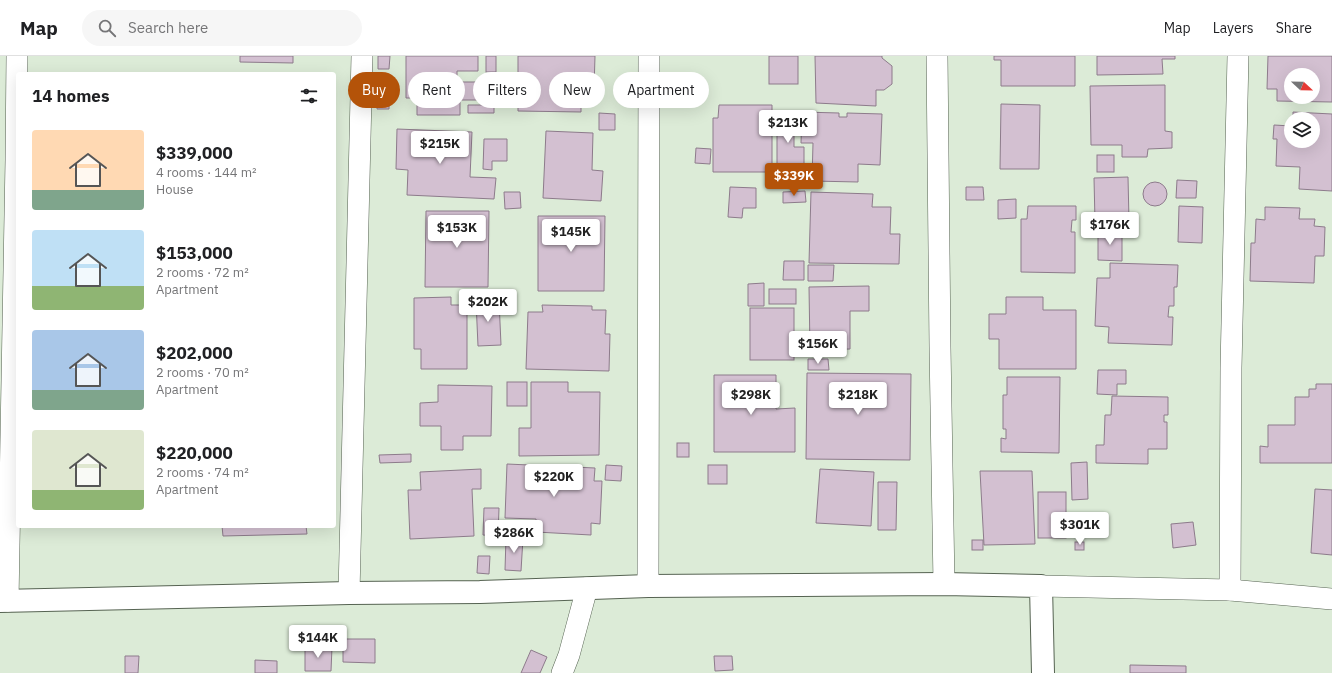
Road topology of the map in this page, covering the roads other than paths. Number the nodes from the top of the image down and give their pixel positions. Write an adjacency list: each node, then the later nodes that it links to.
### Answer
1 (16, 56): 13 (street)
2 (362, 56): 11 (street)
3 (649, 56): 7 (street)
4 (937, 56): 6 (street)
5 (1238, 56): 10 (street)
6 (944, 584): 7 (street); 8 (street)
7 (648, 586): 9 (street)
8 (1041, 586): 10 (street); 15 (street)
9 (587, 588): 11 (street); 14 (street)
10 (1230, 590): 12 (street)
11 (350, 593): 13 (street)
12 (1332, 599)
13 (4, 601)
14 (562, 673)
15 (1043, 673)

